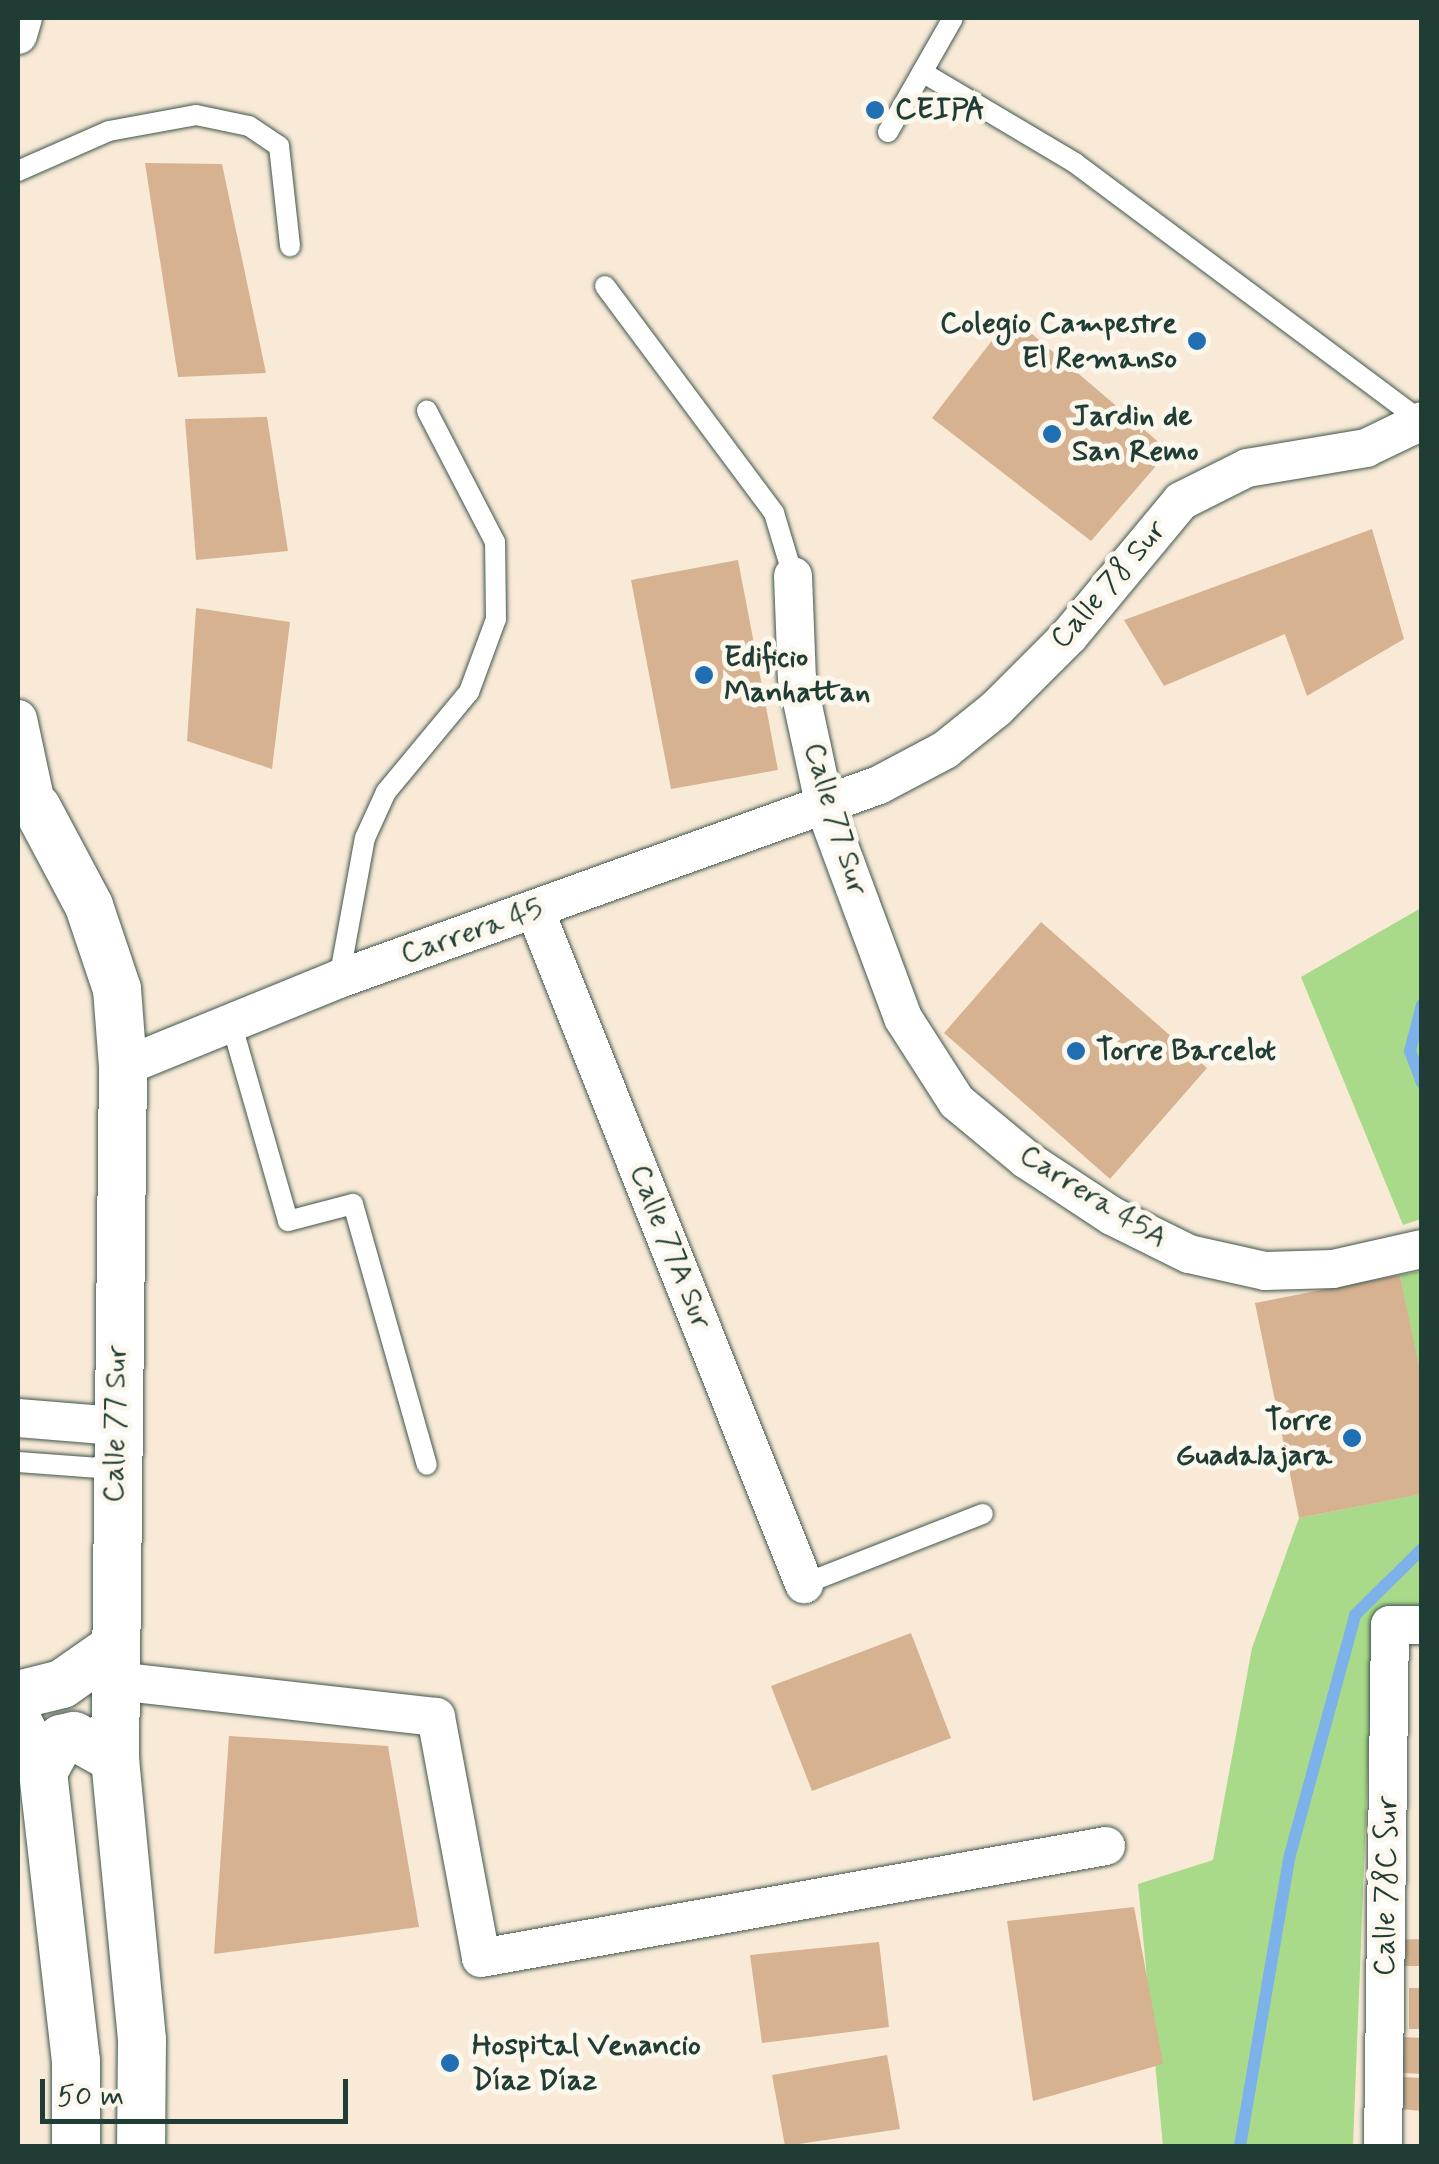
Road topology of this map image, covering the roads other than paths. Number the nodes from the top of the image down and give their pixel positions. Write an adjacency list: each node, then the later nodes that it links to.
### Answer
1 (23, 18): 3 (street)
2 (954, 18): 4 (lane)
3 (18, 34)
4 (922, 72): 5 (lane); 10 (lane)
5 (888, 132)
6 (18, 171): 7 (lane)
7 (290, 246)
8 (605, 286): 11 (lane)
9 (427, 412): 16 (lane)
10 (1422, 421): 14 (street, Calle 78 Sur)
11 (793, 576): 14 (street, Calle 77 Sur)
12 (18, 720): 13 (street, Calle 77 Sur)
13 (27, 799): 19 (street, Calle 77 Sur)
14 (826, 808): 15 (street, Carrera 45); 18 (street, Calle 77 Sur)
15 (535, 910): 16 (street, Carrera 45); 26 (street, Calle 77A Sur)
16 (339, 978): 17 (street, Carrera 45)
17 (231, 1022): 19 (street, Carrera 45); 24 (lane)
18 (922, 1051): 20 (street, Carrera 45A)
19 (122, 1067): 22 (street, Calle 77 Sur)
20 (1422, 1249)
21 (18, 1418): 22 (street)
22 (114, 1448): 23 (lane); 28 (street, Calle 77 Sur)
23 (18, 1462)
24 (427, 1465)
25 (982, 1514): 26 (lane)
26 (804, 1584)
27 (1406, 1625): 36 (street, Calle 78C Sur)
28 (116, 1663): 29 (street); 31 (street, Calle 77 Sur); 33 (street)
29 (18, 1696)
30 (18, 1722): 32 (street)
31 (115, 1759): 32 (street); 35 (street, Calle 77 Sur)
32 (43, 1772): 34 (street)
33 (1106, 1846)
34 (76, 2146)
35 (141, 2146)
36 (1384, 2146)

